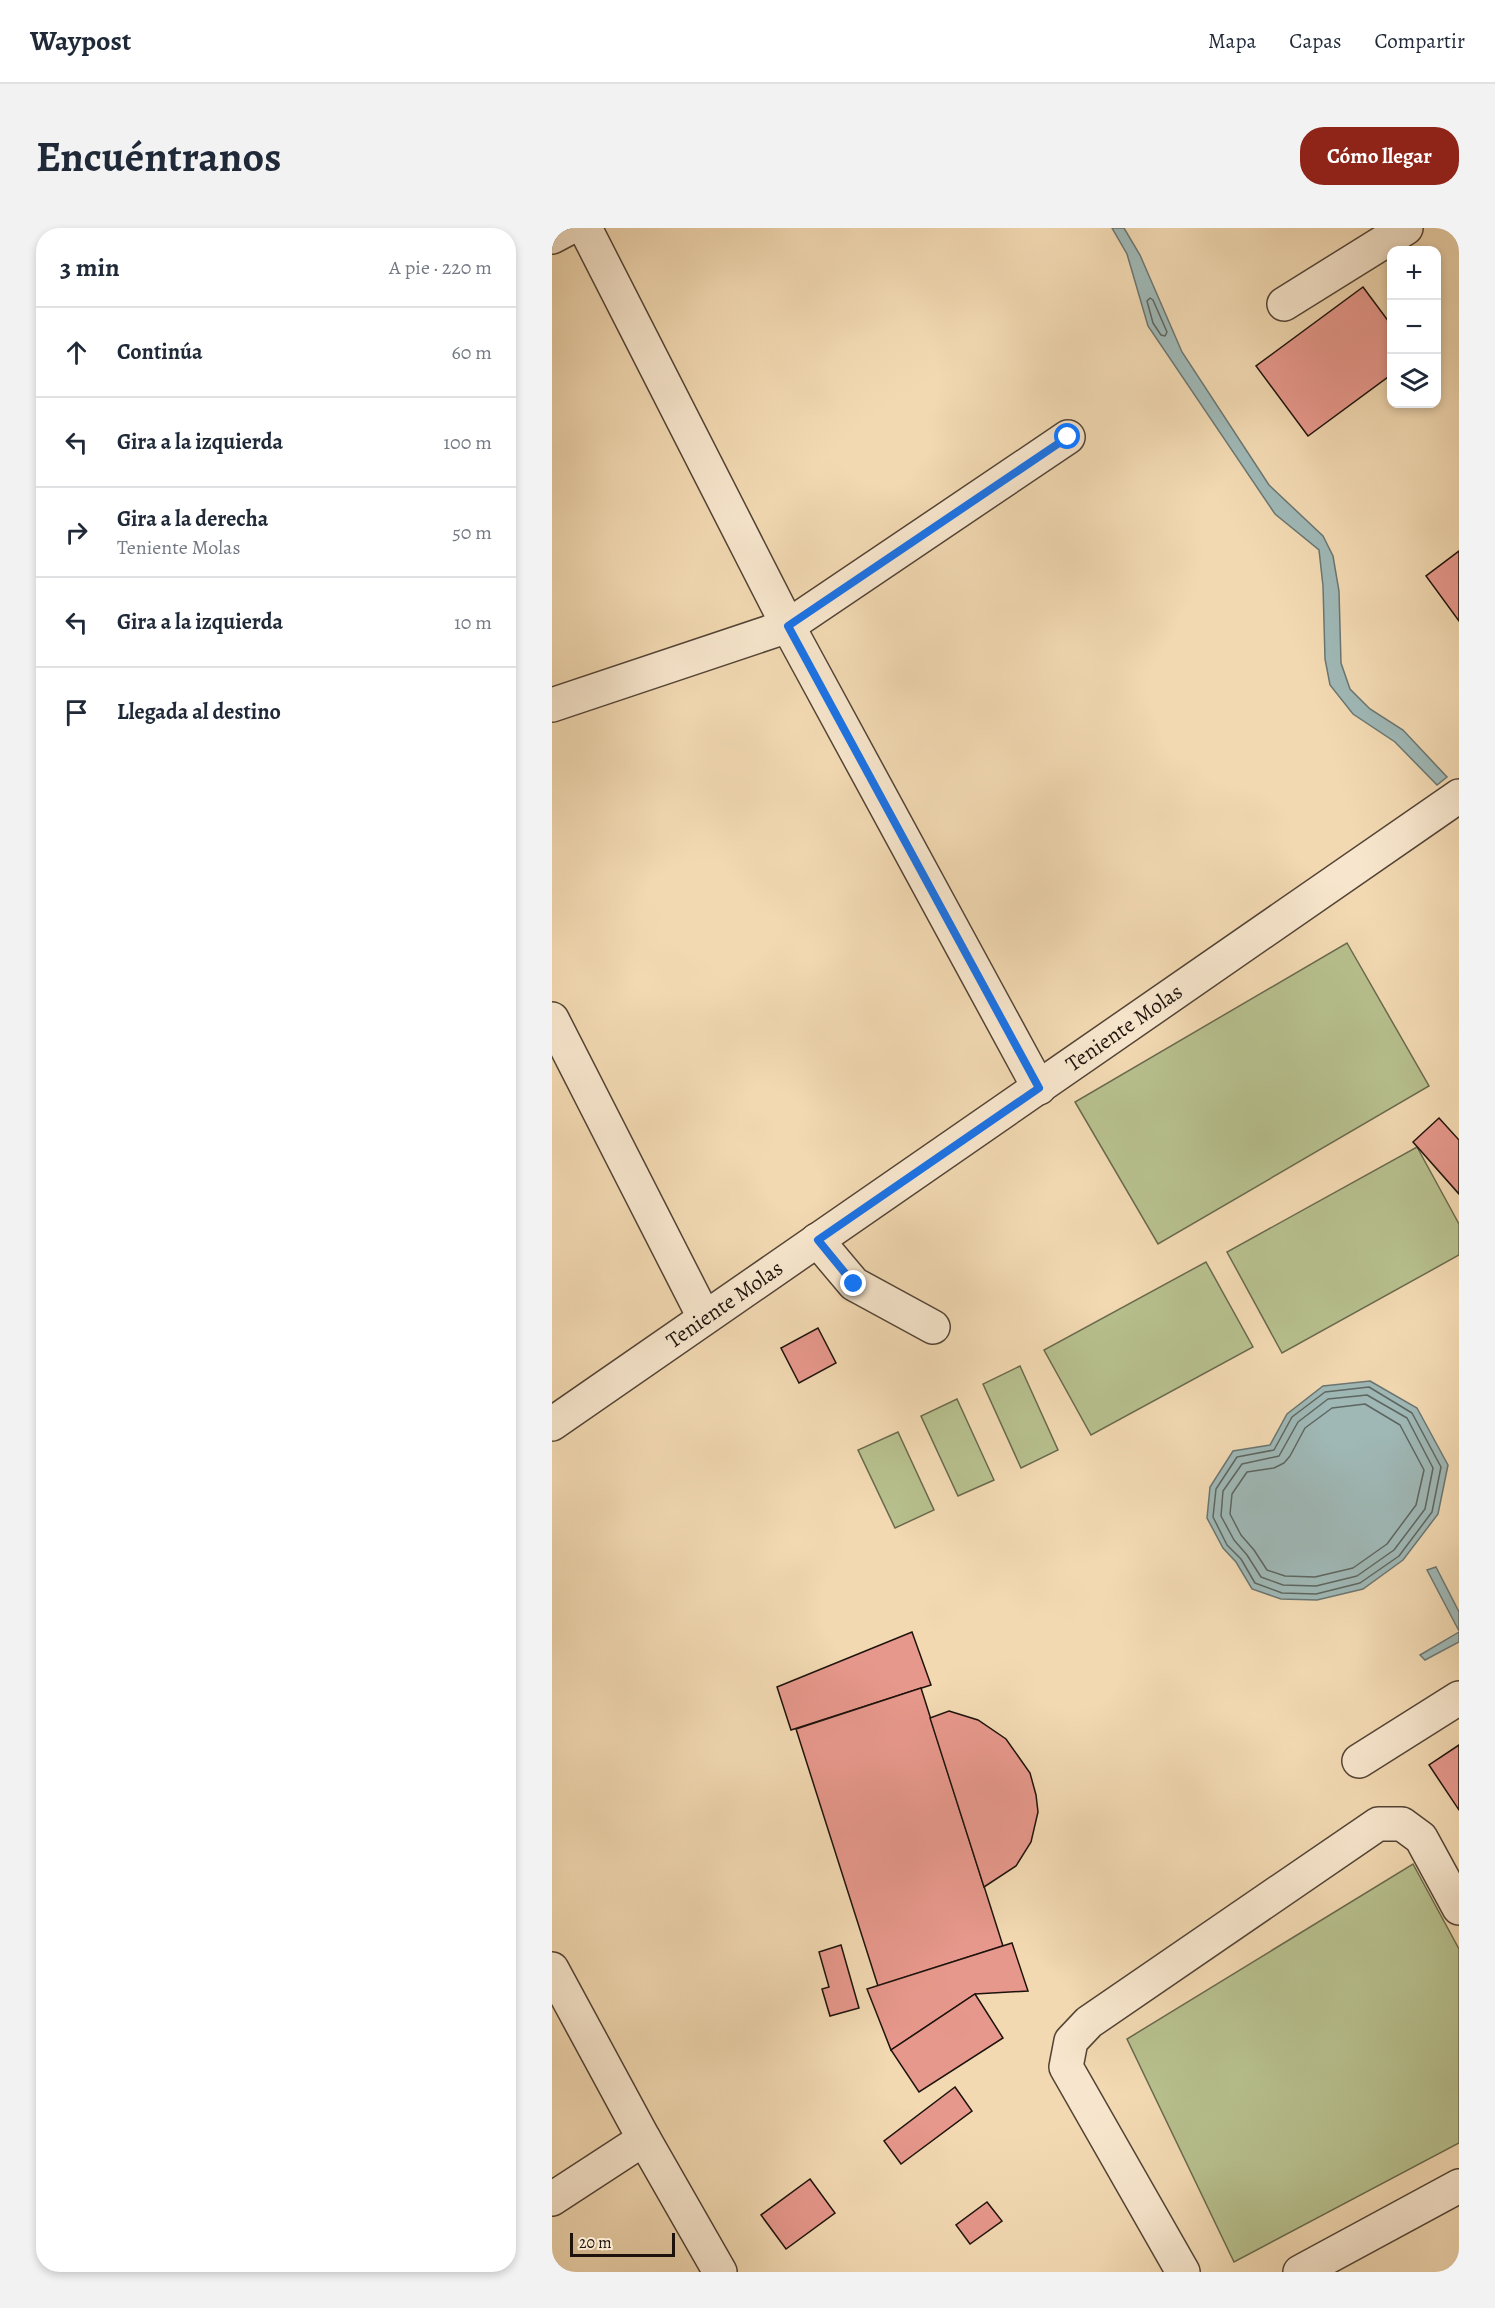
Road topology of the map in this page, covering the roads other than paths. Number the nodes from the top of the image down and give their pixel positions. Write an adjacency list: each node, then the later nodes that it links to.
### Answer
1 (569, 228): 4 (street)
2 (585, 228): 7 (street)
3 (1406, 228): 5 (street)
4 (552, 237)
5 (1284, 304)
6 (1068, 437): 7 (street)
7 (788, 626): 8 (street); 11 (street)
8 (552, 705)
9 (1459, 796): 11 (street, Teniente Molas)
10 (552, 1019): 13 (street)
11 (1039, 1088): 12 (street, Teniente Molas)
12 (818, 1240): 13 (street, Teniente Molas); 14 (street)
13 (704, 1317): 15 (street, Teniente Molas)
14 (933, 1327)
15 (552, 1424)
16 (1459, 1698): 17 (street)
17 (1359, 1761)
18 (1459, 1908): 24 (street)
19 (552, 1969): 20 (street)
20 (644, 2139): 22 (street); 23 (street)
21 (1459, 2186): 25 (street)
22 (552, 2199)
23 (720, 2272)
24 (1183, 2272)
25 (1300, 2272)

